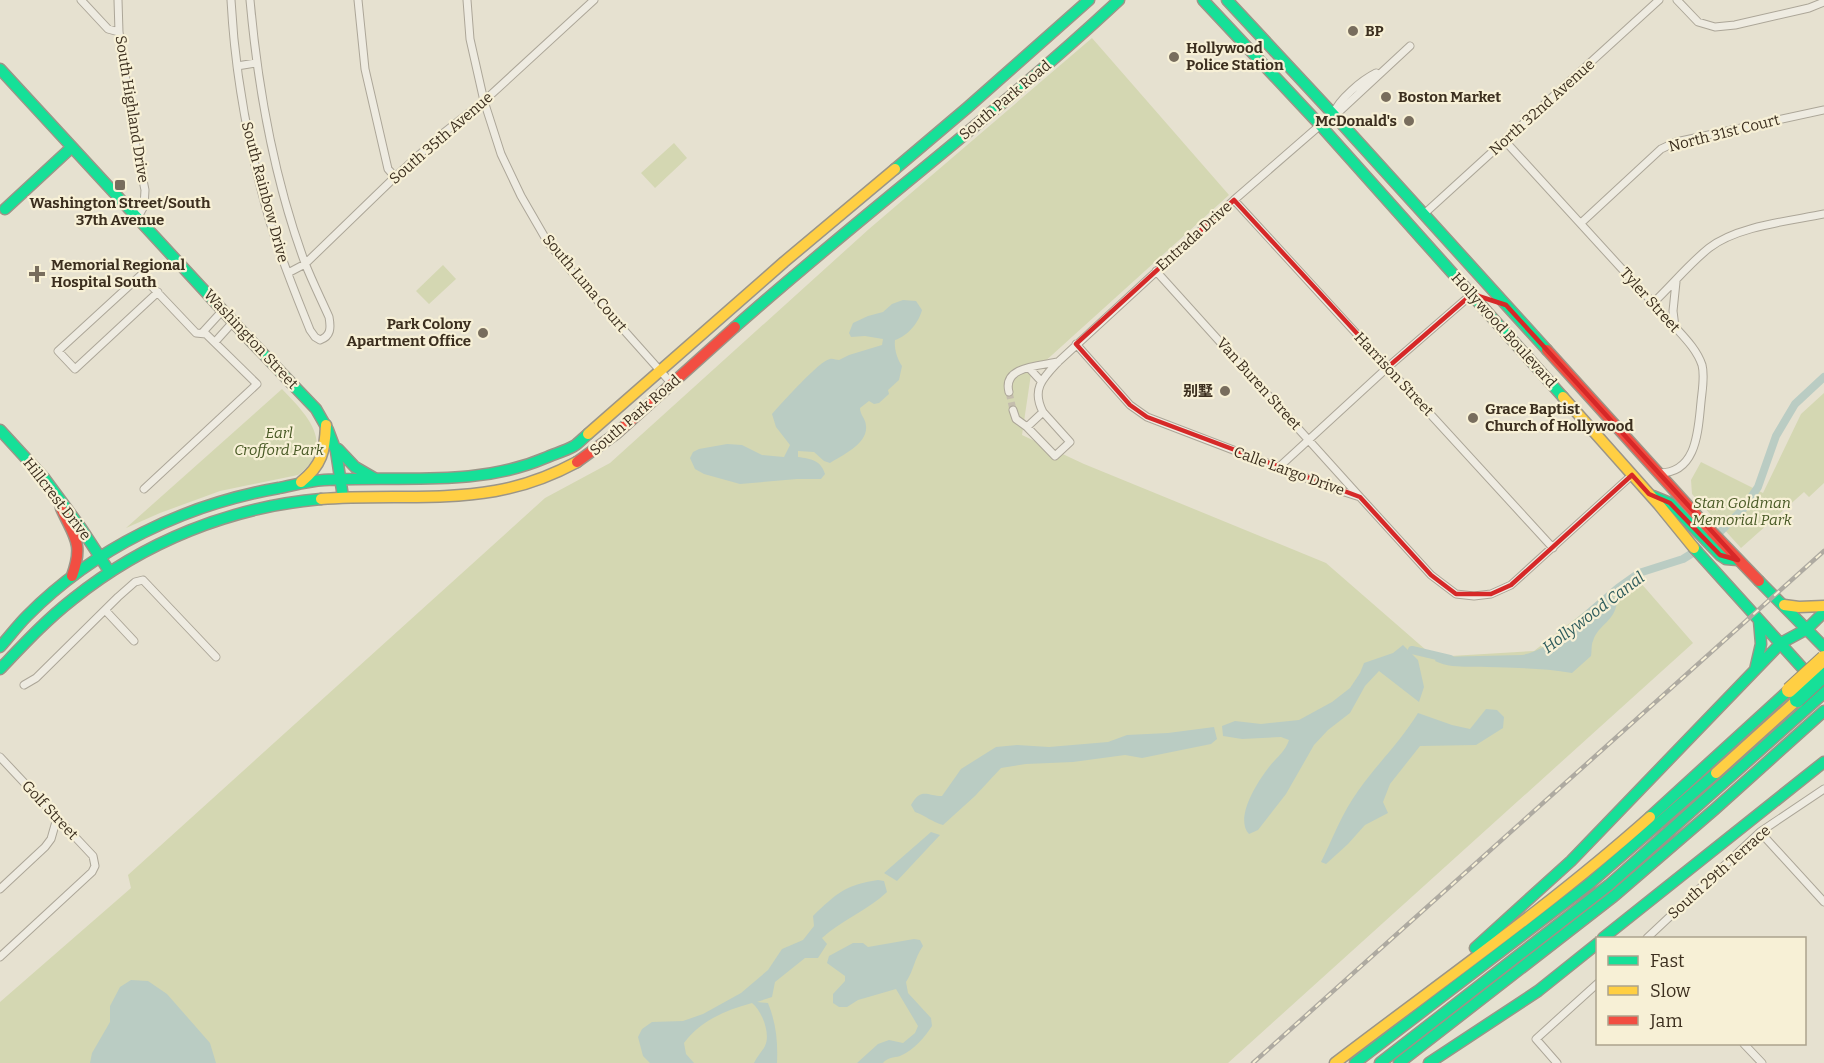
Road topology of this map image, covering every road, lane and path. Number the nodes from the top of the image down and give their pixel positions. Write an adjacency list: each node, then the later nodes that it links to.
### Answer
1 (81, 0): 15 (street)
2 (118, 0): 15 (street, South Highland Drive)
3 (231, 0): 19 (street, South Rainbow Drive)
4 (250, 0): 18 (street, South Rainbow Drive)
5 (358, 0): 28 (street)
6 (467, 0): 22 (street, South Luna Court)
7 (594, 0): 22 (street, South 35th Avenue)
8 (1089, 0): 17 (main road, South Park Road)
9 (1119, 0): 21 (main road, South Park Road)
10 (1203, 0): 25 (main road, Hollywood Boulevard)
11 (1227, 0): 24 (main road, Hollywood Boulevard)
12 (1659, 0): 26 (street, North 32nd Avenue)
13 (1677, 0): 14 (street)
14 (1824, 2)
15 (118, 32): 33 (street, South Highland Drive)
16 (1410, 46): 24 (street, Entrada Drive)
17 (1021, 60): 21 (main road); 54 (main road, South Park Road)
18 (256, 63): 19 (street); 36 (street, South Rainbow Drive)
19 (237, 66): 39 (street, South Rainbow Drive)
20 (0, 69): 27 (main road, Washington Street)
21 (1035, 76): 56 (main road, South Park Road)
22 (484, 101): 28 (street, South 35th Avenue); 54 (street, South Luna Court)
23 (1824, 110): 34 (street, North 31st Court)
24 (1334, 114): 25 (street, Entrada Drive); 31 (main road, Hollywood Boulevard)
25 (1321, 126): 29 (street, Entrada Drive); 35 (main road, Hollywood Boulevard)
26 (1505, 141): 31 (street, North 32nd Avenue); 34 (street, Tyler Street)
27 (72, 147): 30 (main road); 33 (main road, Washington Street)
28 (395, 177): 36 (street, South 35th Avenue)
29 (1234, 200): 38 (street, Entrada Drive); 52 (street, Harrison Street)
30 (2, 211)
31 (1424, 214): 37 (main road, Hollywood Boulevard)
32 (1824, 214): 40 (street)
33 (138, 217): 45 (main road, Washington Street)
34 (1581, 223): 43 (street, Tyler Street)
35 (1428, 244): 37 (main road); 42 (main road, Hollywood Boulevard)
36 (305, 264): 39 (street, South 35th Avenue); 39 (street, South Rainbow Drive)
37 (1472, 267): 44 (main road, Hollywood Boulevard)
38 (1156, 271): 50 (street, Entrada Drive); 63 (street, Van Buren Street)
39 (288, 273)
40 (1676, 281): 43 (street); 47 (street)
41 (158, 292): 41 (street); 48 (street)
42 (1472, 294): 44 (main road); 52 (street); 67 (main road, Hollywood Boulevard)
43 (1653, 303): 47 (street, Tyler Street)
44 (1506, 305): 66 (main road, Hollywood Boulevard)
45 (223, 310): 46 (main road, Washington Street); 48 (street)
46 (233, 322): 49 (street); 60 (main road, Washington Street)
47 (1675, 327): 66 (street, Tyler Street)
48 (202, 333): 49 (street)
49 (215, 342): 71 (street)
50 (1076, 344): 51 (street, Entrada Drive); 65 (street, Calle Largo Drive)
51 (1058, 362): 53 (street); 55 (street, Entrada Drive)
52 (1389, 367): 63 (street); 76 (street, Harrison Street)
53 (1029, 368): 55 (street); 57 (street)
54 (660, 371): 56 (street, South Luna Court); 68 (main road, South Park Road)
55 (1041, 381): 59 (street)
56 (672, 384): 73 (main road, South Park Road)
57 (1009, 392)
58 (1013, 411): 61 (street)
59 (1043, 412): 61 (street); 61 (street)
60 (326, 422): 64 (main road, Washington Street); 70 (main road)
61 (1027, 427)
62 (0, 430): 72 (main road, Hillcrest Drive)
63 (1310, 439): 65 (street); 74 (street, Van Buren Street)
64 (336, 447): 68 (main road); 69 (main road, Washington Street)
65 (1278, 468): 74 (street, Calle Largo Drive)
66 (1657, 473): 75 (main road, Hollywood Boulevard)
67 (1632, 475): 75 (main road, Hollywood Boulevard); 76 (street, Calle Largo Drive)
68 (377, 480): 69 (main road, South Park Road)
69 (342, 481): 70 (main road, South Park Road); 73 (main road, Washington Street)
70 (299, 484): 77 (main road, South Park Road)
71 (144, 489)
72 (56, 494): 77 (main road, Hillcrest Drive); 79 (main road)
73 (343, 497): 78 (main road, South Park Road)
74 (1360, 497): 76 (street, Calle Largo Drive)
75 (1708, 540): 80 (main road, Hollywood Boulevard); 84 (main road, Hollywood Boulevard)
76 (1553, 548)
77 (101, 558): 78 (main road, Hillcrest Drive); 79 (main road, South Park Road)
78 (109, 571): 92 (main road, South Park Road)
79 (72, 578): 88 (main road, South Park Road)
80 (1784, 605): 81 (main road); 85 (main road, Hollywood Boulevard)
81 (1824, 606)
82 (105, 610): 86 (street); 90 (street); 95 (street)
83 (1824, 612): 85 (main road)
84 (1760, 620): 87 (main road, Hollywood Boulevard); 93 (main road)
85 (1808, 629): 87 (main road); 89 (main road, Hollywood Boulevard)
86 (134, 641)
87 (1781, 644): 93 (main road); 96 (main road, Hollywood Boulevard)
88 (0, 647)
89 (1824, 647)
90 (216, 657)
91 (1824, 658): 97 (main road, bridge)
92 (0, 669)
93 (1754, 672): 109 (main road)
94 (1824, 675): 97 (main road, bridge)
95 (24, 685)
96 (1824, 692): 97 (main road)
97 (1806, 706): 109 (main road); 113 (main road); 114 (main road); 115 (main road)
98 (0, 757): 101 (street, Golf Street)
99 (1824, 762): 105 (main road)
100 (1824, 789): 102 (street, South 29th Terrace)
101 (57, 818): 103 (street); 108 (street, Golf Street)
102 (1760, 832): 104 (street); 106 (street, South 29th Terrace)
103 (0, 889)
104 (1824, 902)
105 (1605, 937)
106 (1648, 937)
107 (1596, 945): 116 (main road)
108 (0, 957)
109 (1440, 984): 112 (main road)
110 (1596, 985): 117 (street)
111 (1745, 1045): 118 (street)
112 (1335, 1063)
113 (1355, 1063)
114 (1380, 1063)
115 (1399, 1063)
116 (1429, 1063)
117 (1557, 1063)
118 (1762, 1063)

